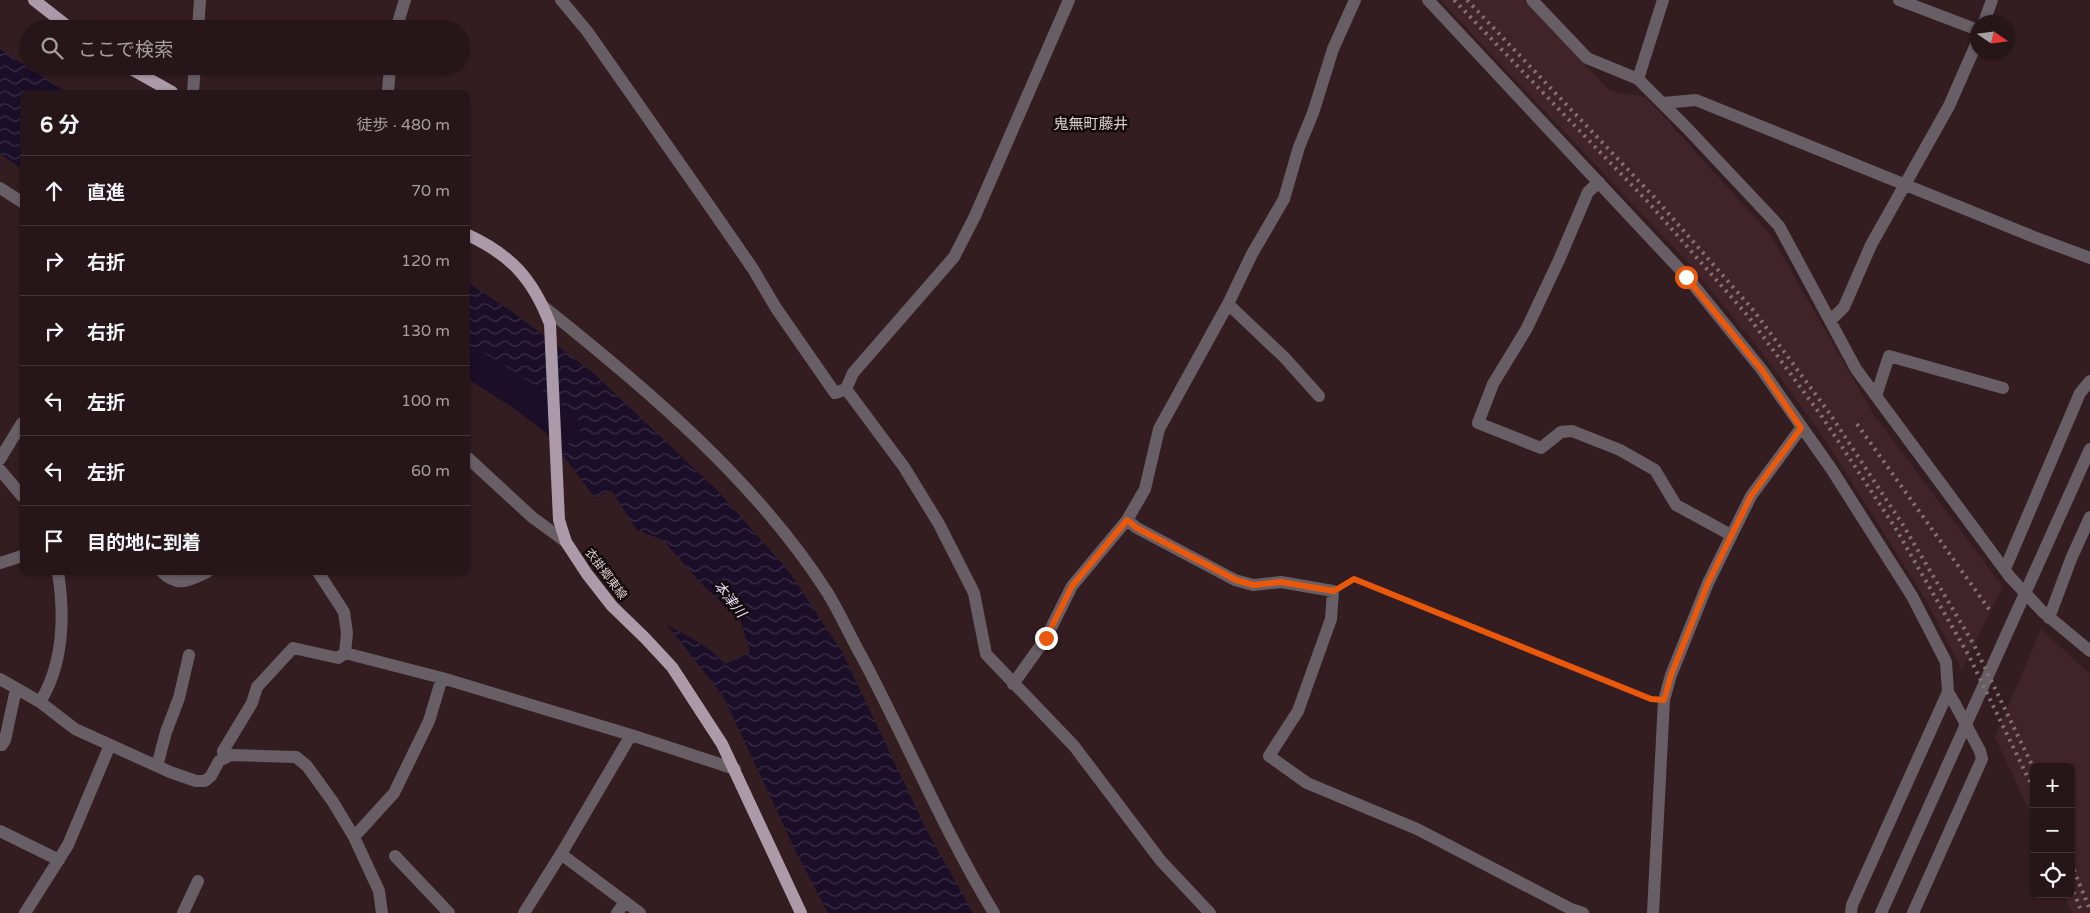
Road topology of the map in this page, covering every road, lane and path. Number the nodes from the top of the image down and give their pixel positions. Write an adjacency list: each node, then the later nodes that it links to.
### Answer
1 (34, 0): 13 (main road)
2 (200, 0): 14 (street)
3 (405, 0): 15 (street)
4 (561, 0): 37 (street)
5 (1069, 0): 37 (street)
6 (1354, 0): 32 (street)
7 (1428, 0): 26 (street)
8 (1532, 0): 21 (street)
9 (1663, 0): 21 (street)
10 (1899, 0): 16 (street)
11 (1992, 0): 12 (street)
12 (1987, 15)
13 (60, 20)
14 (199, 20)
15 (399, 20)
16 (1970, 27)
17 (1970, 58): 27 (street)
18 (142, 75): 22 (main road)
19 (194, 75): 23 (street)
20 (389, 75): 24 (street)
21 (1638, 79): 25 (street)
22 (168, 90)
23 (193, 90)
24 (388, 90)
25 (1663, 103): 27 (street); 34 (street)
26 (1599, 182): 41 (street); 49 (street)
27 (1905, 184): 31 (street); 34 (street)
28 (0, 188): 29 (street)
29 (20, 201)
30 (470, 236): 33 (main road, 衣掛郷東線)
31 (2090, 258)
32 (1228, 304): 38 (street); 48 (street)
33 (544, 307): 50 (main road, 衣掛郷東線); 90 (street)
34 (1830, 321): 39 (street)
35 (2090, 381): 53 (street)
36 (2002, 388): 39 (street)
37 (846, 389): 65 (street)
38 (1320, 396)
39 (1876, 396): 53 (street)
40 (20, 426): 43 (street)
41 (1801, 428): 49 (street); 67 (street)
42 (2090, 449): 95 (street)
43 (0, 459)
44 (470, 460): 50 (street)
45 (0, 470): 46 (street)
46 (20, 494)
47 (2090, 518): 59 (street)
48 (1127, 520): 58 (street); 65 (street)
49 (1731, 535): 68 (street)
50 (566, 542): 75 (main road, 衣掛郷東線)
51 (20, 557): 52 (street)
52 (0, 563)
53 (2007, 573): 59 (street, bridge)
54 (58, 575): 69 (street)
55 (165, 575): 56 (street)
56 (200, 575)
57 (320, 575): 61 (street)
58 (1334, 591): 68 (path); 92 (street)
59 (2046, 615): 60 (street)
60 (2090, 651)
61 (345, 653): 63 (street); 73 (street)
62 (189, 655): 74 (street)
63 (442, 678): 70 (street); 77 (street)
64 (0, 679): 66 (street)
65 (1013, 684): 91 (street)
66 (16, 689): 69 (street); 71 (street)
67 (1948, 692): 94 (street); 96 (street, bridge)
68 (1664, 700): 93 (street)
69 (40, 702): 72 (street)
70 (631, 735): 75 (street); 78 (street)
71 (0, 744)
72 (110, 745): 74 (street); 80 (street)
73 (224, 757): 74 (street); 77 (street)
74 (157, 766)
75 (735, 769): 89 (main road, 衣掛郷東線)
76 (0, 831): 80 (street)
77 (354, 837): 85 (street)
78 (561, 854): 82 (street); 87 (street)
79 (395, 856): 86 (street)
80 (59, 860): 83 (street)
81 (198, 881): 84 (street)
82 (621, 908): 88 (street)
83 (25, 913)
84 (183, 913)
85 (382, 913)
86 (449, 913)
87 (524, 913)
88 (640, 913)
89 (801, 913)
90 (994, 913)
91 (1210, 913)
92 (1583, 913)
93 (1652, 913)
94 (1851, 913)
95 (1881, 913)
96 (1913, 913)

